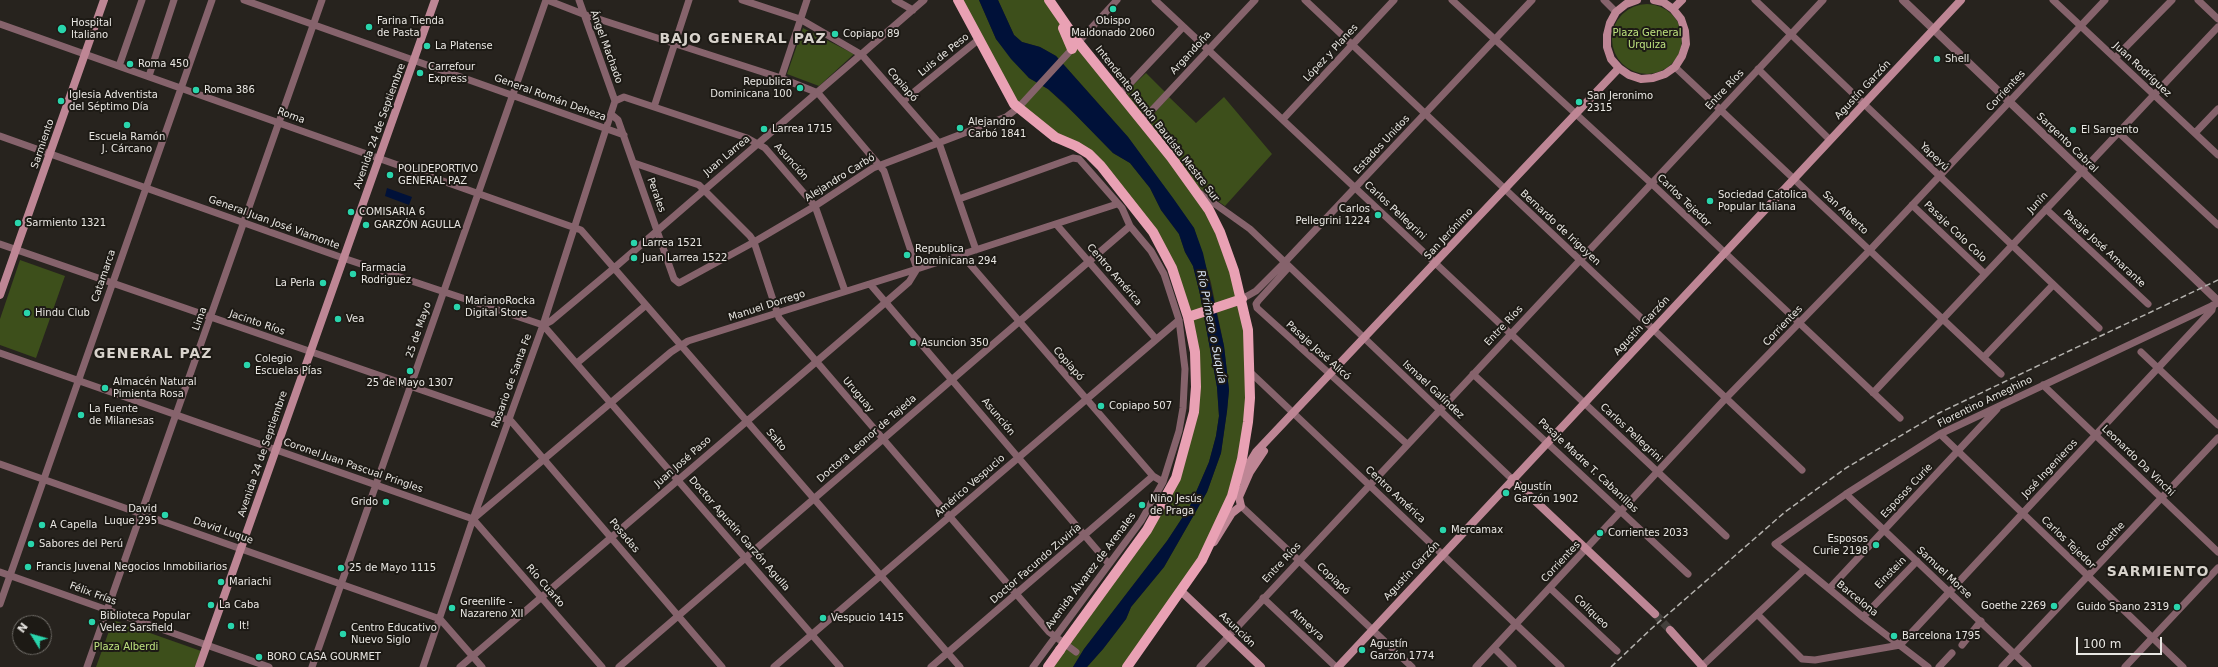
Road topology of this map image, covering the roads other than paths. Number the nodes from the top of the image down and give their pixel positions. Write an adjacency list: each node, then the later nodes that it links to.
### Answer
1 (104, 0): 55 (main road, Sarmiento)
2 (142, 0): 59 (street)
3 (174, 0): 63 (street)
4 (212, 0): 65 (street, Catamarca)
5 (244, 0): 43 (street, General Román Deheza)
6 (322, 0): 43 (street, Lima)
7 (435, 0): 58 (main road, Avenida 24 de Septiembre)
8 (547, 0): 39 (street); 69 (street, 25 de Mayo)
9 (579, 0): 39 (street, Ángel Machado)
10 (689, 0): 51 (street)
11 (742, 0): 40 (street, Copiapó)
12 (807, 0): 40 (street)
13 (895, 0): 37 (street)
14 (924, 0): 37 (street, Juan Larrea)
15 (958, 0): 49 (main road)
16 (1048, 0): 53 (main road, Intendente Ramón Bautista Mestre Sur)
17 (1117, 0): 53 (street, Alejandro Carbó)
18 (1155, 0): 44 (street, Carlos Pellegrini)
19 (1255, 0): 54 (street, Argandoña)
20 (1305, 0): 52 (street, Bernardo de Irigoyen)
21 (1394, 0): 52 (street, López y Planes)
22 (1452, 0): 50 (street, Carlos Tejedor)
23 (1532, 0): 50 (street, Estados Unidos)
24 (1604, 0): 38 (street)
25 (1637, 0): 38 (main road)
26 (1654, 0): 36 (main road)
27 (1682, 0): 36 (main road)
28 (1755, 0): 48 (street, Yapeyú)
29 (1824, 0): 48 (street, Entre Ríos)
30 (1903, 0): 47 (street, Sargento Cabral)
31 (1962, 0): 47 (main road, Agustín Garzón)
32 (2052, 0): 45 (street, Juan Rodríguez)
33 (2105, 0): 45 (street, Corrientes)
34 (2172, 0): 57 (street)
35 (2198, 0): 41 (street)
36 (1673, 9): 60 (main road)
37 (913, 10): 56 (street, Juan Larrea)
38 (1616, 12): 61 (main road)
39 (583, 14): 51 (street); 70 (street, Ángel Machado)
40 (800, 19): 56 (street, Copiapó); 64 (street)
41 (2218, 19)
42 (0, 24): 55 (street, Roma)
43 (313, 24): 58 (street, General Román Deheza); 83 (street, Lima)
44 (1183, 27): 54 (street, Carlos Pellegrini); 67 (street)
45 (2080, 27): 57 (street, Juan Rodríguez); 72 (street, Corrientes)
46 (2218, 27): 68 (street, Junín)
47 (1933, 30): 72 (street, Sargento Cabral); 73 (main road, Agustín Garzón)
48 (1792, 34): 62 (street, Entre Ríos); 73 (street, Yapeyú)
49 (978, 40): 71 (street, Luis de Peso); 75 (main road)
50 (1495, 40): 78 (street, Estados Unidos); 80 (street, Carlos Tejedor)
51 (674, 44): 64 (street); 74 (street)
52 (1352, 45): 78 (street, Bernardo de Irigoyen); 81 (street, López y Planes)
53 (1072, 48): 67 (main road, Intendente Ramón Bautista Mestre Sur); 75 (street, Alejandro Carbó)
54 (1208, 50): 81 (street, Carlos Pellegrini); 82 (street, Argandoña)
55 (85, 54): 59 (street, Roma); 92 (main road, Sarmiento)
56 (862, 54): 66 (street, Juan Larrea); 71 (street, Copiapó)
57 (2115, 58): 68 (street, Juan Rodríguez)
58 (414, 60): 69 (street, General Román Deheza); 94 (main road, Avenida 24 de Septiembre)
59 (119, 66): 63 (street, Roma)
60 (1675, 67): 61 (main road); 76 (street, San Alberto)
61 (1619, 68): 80 (main road, San Jerónimo)
62 (1758, 69): 76 (street, Entre Ríos); 89 (street)
63 (149, 76): 65 (street, Roma)
64 (782, 78): 66 (street)
65 (181, 87): 83 (street, Roma); 102 (street, Catamarca)
66 (818, 93): 90 (street, Juan Larrea); 96 (street)
67 (1120, 94): 82 (main road, Intendente Ramón Bautista Mestre Sur)
68 (2153, 94): 85 (street, Junín); 86 (street, Juan Rodríguez)
69 (513, 96): 84 (street, General Román Deheza); 106 (street, 25 de Mayo)
70 (615, 101): 74 (street, Asunción); 79 (street, Rosario de Santa Fe)
71 (903, 101): 91 (street, Copiapó)
72 (2009, 102): 97 (street, Sargento Cabral); 98 (street, Corrientes)
73 (1864, 104): 89 (main road, Agustín Garzón); 98 (street, Yapeyú)
74 (654, 107): 90 (street, Asunción)
75 (1018, 108): 91 (street, Alejandro Carbó); 147 (main road)
76 (1721, 108): 99 (street, San Alberto); 100 (street, Entre Ríos)
77 (2218, 109): 86 (street)
78 (1425, 114): 104 (street, Estados Unidos); 105 (street, Bernardo de Irigoyen)
79 (612, 115): 84 (street, Rosario de Santa Fe); 87 (street, Perales)
80 (1576, 115): 100 (street, Carlos Tejedor); 105 (main road, San Jerónimo)
81 (1283, 119): 104 (street, Carlos Pellegrini)
82 (1142, 121): 101 (main road, Intendente Ramón Bautista Mestre Sur)
83 (279, 122): 94 (street, Roma); 112 (street, Lima)
84 (607, 129): 87 (street, General Román Deheza); 116 (street, Rosario de Santa Fe)
85 (2118, 132): 97 (street, Junín); 114 (street)
86 (2195, 133): 93 (street, Juan Rodríguez)
87 (624, 135): 95 (street, Perales)
88 (0, 136): 92 (street, General Juan José Viamonte)
89 (1830, 140): 99 (main road, Agustín Garzón)
90 (758, 143): 103 (street, Juan Larrea); 110 (street, Asunción)
91 (938, 143): 96 (street, Alejandro Carbó); 107 (street, Copiapó)
92 (50, 153): 102 (street, General Juan José Viamonte); 121 (main road, Sarmiento)
93 (2218, 155)
94 (379, 158): 106 (street, Roma); 126 (main road, Avenida 24 de Septiembre)
95 (634, 162): 103 (street, Uruguay); 117 (street, Perales)
96 (880, 164): 110 (street, Alejandro Carbó); 132 (street)
97 (2082, 171): 111 (street, Junín); 143 (street, Sargento Cabral)
98 (1940, 176): 109 (street, Corrientes); 120 (street, Yapeyú)
99 (1794, 179): 123 (street, San Alberto); 124 (main road, Agustín Garzón)
100 (1651, 183): 124 (street, Carlos Tejedor); 127 (street, Entre Ríos)
101 (1192, 186): 130 (street, Ismael Galíndez); 141 (main road, Intendente Ramón Bautista Mestre Sur)
102 (146, 188): 112 (street, General Juan José Viamonte); 135 (street, Catamarca)
103 (704, 188): 117 (street, Juan Larrea); 118 (street, Uruguay)
104 (1355, 188): 129 (street, Carlos Pellegrini); 130 (street, Estados Unidos)
105 (1505, 190): 127 (street, Bernardo de Irigoyen); 129 (main road, San Jerónimo)
106 (478, 193): 116 (street, Roma); 138 (street, 25 de Mayo)
107 (959, 199): 108 (street, Avenida Álvarez de Arenales); 122 (street, Copiapó)
108 (1117, 204): 113 (street, Manuel Dorrego); 115 (street, Avenida Álvarez de Arenales)
109 (1912, 204): 123 (street, Corrientes); 133 (street, Pasaje Colo Colo)
110 (815, 206): 118 (street, Alejandro Carbó); 139 (street, Asunción)
111 (2046, 209): 120 (street, Junín); 144 (street, Pasaje José Amarante)
112 (243, 222): 126 (street, General Juan José Viamonte); 148 (street, Lima)
113 (1056, 224): 122 (street, Manuel Dorrego); 128 (street, Centro América)
114 (2218, 225)
115 (1130, 226): 128 (street, Doctora Leonor de Tejeda); 147 (street, Avenida Álvarez de Arenales)
116 (575, 228): 131 (street, Salto); 152 (street, Rosario de Santa Fe)
117 (658, 230): 131 (street, Juan Larrea); 134 (street, Perales)
118 (754, 242): 134 (street, Alejandro Carbó); 146 (street, Uruguay)
119 (0, 244): 121 (street, Jacinto Ríos)
120 (2012, 245): 133 (street, Junín); 137 (street, Yapeyú)
121 (16, 250): 135 (street, Jacinto Ríos); 140 (main road, Sarmiento)
122 (976, 250): 125 (street, Manuel Dorrego)
123 (1870, 250): 149 (street, San Alberto); 151 (street, Corrientes)
124 (1724, 253): 151 (street, Carlos Tejedor); 154 (main road, Agustín Garzón)
125 (962, 255): 132 (street, Manuel Dorrego); 150 (street, Copiapó)
126 (343, 258): 138 (street, General Juan José Viamonte); 159 (main road, Avenida 24 de Septiembre)
127 (1580, 260): 154 (street, Bernardo de Irigoyen); 155 (street, Entre Ríos)
128 (1089, 262): 150 (street, Doctora Leonor de Tejeda); 156 (street, Centro América)
129 (1435, 263): 155 (street, Carlos Pellegrini); 157 (main road, San Jerónimo)
130 (1287, 265): 141 (street, Estados Unidos); 157 (street, Ismael Galíndez); 167 (street, Pasaje José Alicó)
131 (613, 269): 145 (street, Salto); 152 (street, Juan Larrea)
132 (917, 270): 136 (street, Manuel Dorrego); 142 (street, Juan José Paso)
133 (1985, 274): 149 (street, Junín)
134 (680, 283)
135 (112, 284): 148 (street, Jacinto Ríos); 171 (street, Catamarca)
136 (870, 284): 139 (street, Manuel Dorrego); 142 (street, Asunción)
137 (2053, 284): 153 (street, Yapeyú); 162 (street)
138 (443, 291): 152 (street, General Juan José Viamonte); 173 (street, 25 de Mayo)
139 (845, 291): 146 (street, Manuel Dorrego)
140 (0, 295)
141 (1239, 300): 147 (main road); 166 (main road, Intendente Ramón Bautista Mestre Sur)
142 (886, 302): 163 (street, Juan José Paso); 170 (street, Asunción)
143 (2216, 303): 165 (street, José Ingenieros); 172 (street, Florentino Ameghino)
144 (2148, 304)
145 (645, 306): 158 (street, Salto); 164 (street)
146 (776, 313): 158 (street, Manuel Dorrego); 163 (street, Uruguay)
147 (1188, 317): 156 (street, Américo Vespucio); 204 (street, Avenida Álvarez de Arenales); 286 (main road, bridge)
148 (211, 318): 159 (street, Jacinto Ríos); 182 (street, Lima)
149 (1943, 318): 162 (street, San Alberto); 174 (street, Junín)
150 (1019, 322): 170 (street, Doctora Leonor de Tejeda); 176 (street, Copiapó)
151 (1799, 324): 174 (street, Carlos Tejedor); 175 (street, Corrientes)
152 (543, 325): 164 (street, Doctor Agustín Garzón Agulla); 184 (street, Rosario de Santa Fe)
153 (2099, 328)
154 (1653, 329): 175 (street, Bernardo de Irigoyen); 178 (main road, Agustín Garzón)
155 (1511, 333): 168 (street, Entre Ríos); 178 (street, Carlos Pellegrini)
156 (1156, 339): 176 (street, Américo Vespucio)
157 (1364, 339): 167 (main road, San Jerónimo); 180 (street, Ismael Galíndez)
158 (679, 346): 177 (street, Manuel Dorrego); 185 (street, Salto)
159 (310, 352): 173 (street, Jacinto Ríos); 193 (main road, Avenida 24 de Septiembre)
160 (2141, 352): 165 (street)
161 (0, 353): 171 (street, Coronel Juan Pascual Pringles)
162 (1984, 357): 169 (street, San Alberto)
163 (817, 362): 185 (street, Juan José Paso); 190 (street, Uruguay)
164 (577, 363): 177 (street, Doctor Agustín Garzón Agulla)
165 (2158, 368): 186 (street); 188 (street, José Ingenieros)
166 (1249, 371): 181 (street, Centro América); 208 (main road, Intendente Ramón Bautista Mestre Sur)
167 (1330, 374): 181 (main road, San Jerónimo); 192 (street, Pasaje José Alicó)
168 (1473, 374): 180 (street, Entre Ríos); 191 (street, Pasaje Madre T. Cabanillas)
169 (2001, 374)
170 (952, 379): 190 (street, Doctora Leonor de Tejeda); 195 (street, Asunción)
171 (79, 380): 182 (street, Coronel Juan Pascual Pringles); 203 (street, Catamarca)
172 (2043, 385): 179 (street, Florentino Ameghino); 188 (street, Leonardo Da Vinchi)
173 (410, 387): 184 (street, Jacinto Ríos); 205 (street, 25 de Mayo)
174 (1873, 393): 183 (street, Carlos Tejedor)
175 (1726, 398): 198 (street, Bernardo de Irigoyen); 199 (street, Corrientes)
176 (1086, 400): 195 (street, Américo Vespucio); 200 (street, Copiapó)
177 (611, 402): 196 (street, Manuel Dorrego); 201 (street, Doctor Agustín Garzón Agulla)
178 (1584, 402): 191 (main road, Agustín Garzón); 199 (street, Carlos Pellegrini)
179 (1999, 406): 187 (street, Florentino Ameghino); 194 (street, Esposos Curie)
180 (1439, 410): 192 (street, Entre Ríos); 202 (street, Ismael Galíndez)
181 (1294, 413): 206 (street, Centro América); 208 (main road, San Jerónimo); 211 (main road, San Jerónimo)
182 (176, 414): 193 (street, Coronel Juan Pascual Pringles); 213 (street, Lima)
183 (1900, 418)
184 (508, 420): 196 (street, Posadas); 216 (street, Rosario de Santa Fe)
185 (746, 421): 201 (street, Juan José Paso); 209 (street, Salto)
186 (2218, 425)
187 (1940, 434): 194 (street, Carlos Tejedor); 207 (street, Florentino Ameghino)
188 (2096, 435): 210 (street, Leonardo Da Vinchi); 214 (street, José Ingenieros)
189 (2218, 438): 210 (street, Goethe)
190 (882, 439): 209 (street, Doctora Leonor de Tejeda); 215 (street, Uruguay)
191 (1547, 442): 202 (main road, Agustín Garzón); 212 (street, Pasaje Madre T. Cabanillas)
192 (1407, 444): 206 (street, Entre Ríos)
193 (276, 450): 205 (street, Coronel Juan Pascual Pringles); 222 (main road, Avenida 24 de Septiembre)
194 (1958, 451): 214 (street, Carlos Tejedor); 217 (street, Esposos Curie)
195 (1018, 457): 215 (street, Américo Vespucio); 218 (street, Asunción)
196 (545, 459): 216 (street, Manuel Dorrego); 219 (street, Posadas)
197 (0, 464): 203 (street, David Luque)
198 (1802, 470)
199 (1658, 472): 212 (street, Corrientes); 220 (street, Carlos Pellegrini)
200 (1154, 476): 204 (street, Copiapó); 218 (street, Doctor Facundo Zuviría)
201 (678, 479): 219 (street, Juan José Paso); 227 (street, Doctor Agustín Garzón Agulla)
202 (1512, 479): 223 (main road, Ismael Galíndez); 226 (main road, Agustín Garzón)
203 (44, 480): 213 (street, David Luque); 235 (street, Catamarca)
204 (1163, 482): 230 (street, Avenida Álvarez de Arenales)
205 (375, 485): 216 (street, Coronel Juan Pascual Pringles); 238 (street, 25 de Mayo)
206 (1369, 485): 226 (street, Centro América); 228 (street, Entre Ríos)
207 (1846, 494): 217 (street, Samuel Morse); 221 (street, Florentino Ameghino)
208 (1232, 496): 224 (main road, Intendente Ramón Bautista Mestre Sur)
209 (813, 498): 227 (street, Doctora Leonor de Tejeda); 236 (street, Salto)
210 (2162, 498): 225 (street, Leonardo Da Vinchi); 237 (street, Goethe)
211 (1241, 506): 224 (main road); 228 (street, Copiapó)
212 (1621, 511): 223 (street, Corrientes); 234 (street, Pasaje Madre T. Cabanillas)
213 (141, 513): 222 (street, David Luque); 247 (street, Lima)
214 (2022, 513): 237 (street, Carlos Tejedor); 242 (street, José Ingenieros)
215 (949, 517): 236 (street, Américo Vespucio); 243 (street, Uruguay)
216 (473, 519): 244 (street, Río Cuarto); 252 (street, Rosario de Santa Fe)
217 (1884, 530): 229 (street, Samuel Morse); 240 (street, Esposos Curie)
218 (1085, 535): 230 (street, Asunción); 243 (street, Doctor Facundo Zuviría)
219 (611, 536): 244 (street, Juan José Paso); 250 (street, Posadas)
220 (1726, 536)
221 (1775, 544): 232 (street, Barcelona)
222 (241, 548): 238 (street, David Luque); 261 (main road, Avenida 24 de Septiembre)
223 (1586, 549): 239 (street, Corrientes); 248 (main road, Ismael Galíndez)
224 (1207, 551): 241 (main road, Intendente Ramón Bautista Mestre Sur)
225 (2218, 552)
226 (1442, 554): 254 (street, Centro América); 255 (main road, Agustín Garzón)
227 (746, 557): 250 (street, Doctora Leonor de Tejeda); 257 (street, Doctor Agustín Garzón Agulla)
228 (1298, 560): 245 (street, Entre Ríos); 255 (street, Copiapó)
229 (1917, 561): 242 (street, Samuel Morse); 251 (street, Einstein)
230 (1109, 564): 259 (street, Avenida Álvarez de Arenales)
231 (2218, 568): 260 (street)
232 (1805, 569): 240 (street, Barcelona); 249 (street)
233 (0, 572): 235 (street, Félix Frías)
234 (1688, 574)
235 (10, 575): 246 (street, Catamarca); 247 (street, Félix Frías)
236 (881, 575): 257 (street, Américo Vespucio); 266 (street, Salto)
237 (2088, 576): 260 (street, Carlos Tejedor); 269 (street, Goethe)
238 (341, 583): 252 (street, David Luque); 274 (street, 25 de Mayo)
239 (1550, 588): 254 (street, Corrientes); 265 (street, Coliqueo)
240 (1829, 589): 251 (street, Barcelona)
241 (1181, 591): 258 (main road, Asunción); 287 (main road, Intendente Ramón Bautista Mestre Sur)
242 (1949, 592): 253 (street, Samuel Morse); 262 (street, José Ingenieros)
243 (1017, 594): 259 (street, Uruguay); 266 (street, Doctor Facundo Zuviría)
244 (541, 596): 270 (street, Juan José Paso); 278 (street, Río Cuarto)
245 (1263, 598): 258 (street, Entre Ríos); 290 (street, Almeyra)
246 (0, 604)
247 (107, 610): 261 (street, Félix Frías); 271 (street, Lima)
248 (1655, 614)
249 (1758, 615): 262 (street); 295 (street)
250 (678, 616): 279 (street, Doctora Leonor de Tejeda); 280 (street, Posadas)
251 (1863, 617): 262 (street, Barcelona)
252 (440, 619): 270 (street); 275 (street, Rosario de Santa Fe)
253 (1981, 622): 263 (street); 269 (street, Samuel Morse)
254 (1516, 624): 264 (street, Corrientes); 294 (street, Centro América)
255 (1372, 629): 290 (main road, Agustín Garzón); 291 (street, Copiapó)
256 (1670, 630): 295 (main road)
257 (812, 635): 281 (street, Américo Vespucio); 282 (street, Doctor Agustín Garzón Agulla)
258 (1228, 636): 288 (street, Entre Ríos); 289 (main road, Asunción)
259 (1055, 637): 267 (street, Uruguay); 285 (street, Avenida Álvarez de Arenales)
260 (2153, 638): 300 (street); 301 (street, Carlos Tejedor)
261 (207, 645): 272 (main road, Avenida 24 de Septiembre); 273 (street, Félix Frías)
262 (1900, 645): 296 (street, Barcelona)
263 (1962, 645)
264 (1494, 648): 292 (street, Corrientes); 293 (street)
265 (1617, 651)
266 (948, 652): 283 (street, Doctor Facundo Zuviría); 284 (street, Salto)
267 (1076, 652)
268 (1952, 654): 297 (street)
269 (2014, 654): 298 (street, Goethe); 299 (street, Samuel Morse)
270 (473, 656): 276 (street, Juan José Paso); 277 (street)
271 (87, 667)
272 (199, 667)
273 (269, 667)
274 (312, 667)
275 (423, 667)
276 (460, 667)
277 (482, 667)
278 (602, 667)
279 (619, 667)
280 (722, 667)
281 (774, 667)
282 (840, 667)
283 (931, 667)
284 (960, 667)
285 (1033, 667)
286 (1048, 667)
287 (1126, 667)
288 (1200, 667)
289 (1261, 667)
290 (1337, 667)
291 (1412, 667)
292 (1476, 667)
293 (1513, 667)
294 (1561, 667)
295 (1702, 667)
296 (1928, 667)
297 (1939, 667)
298 (2002, 667)
299 (2028, 667)
300 (2126, 667)
301 (2183, 667)

